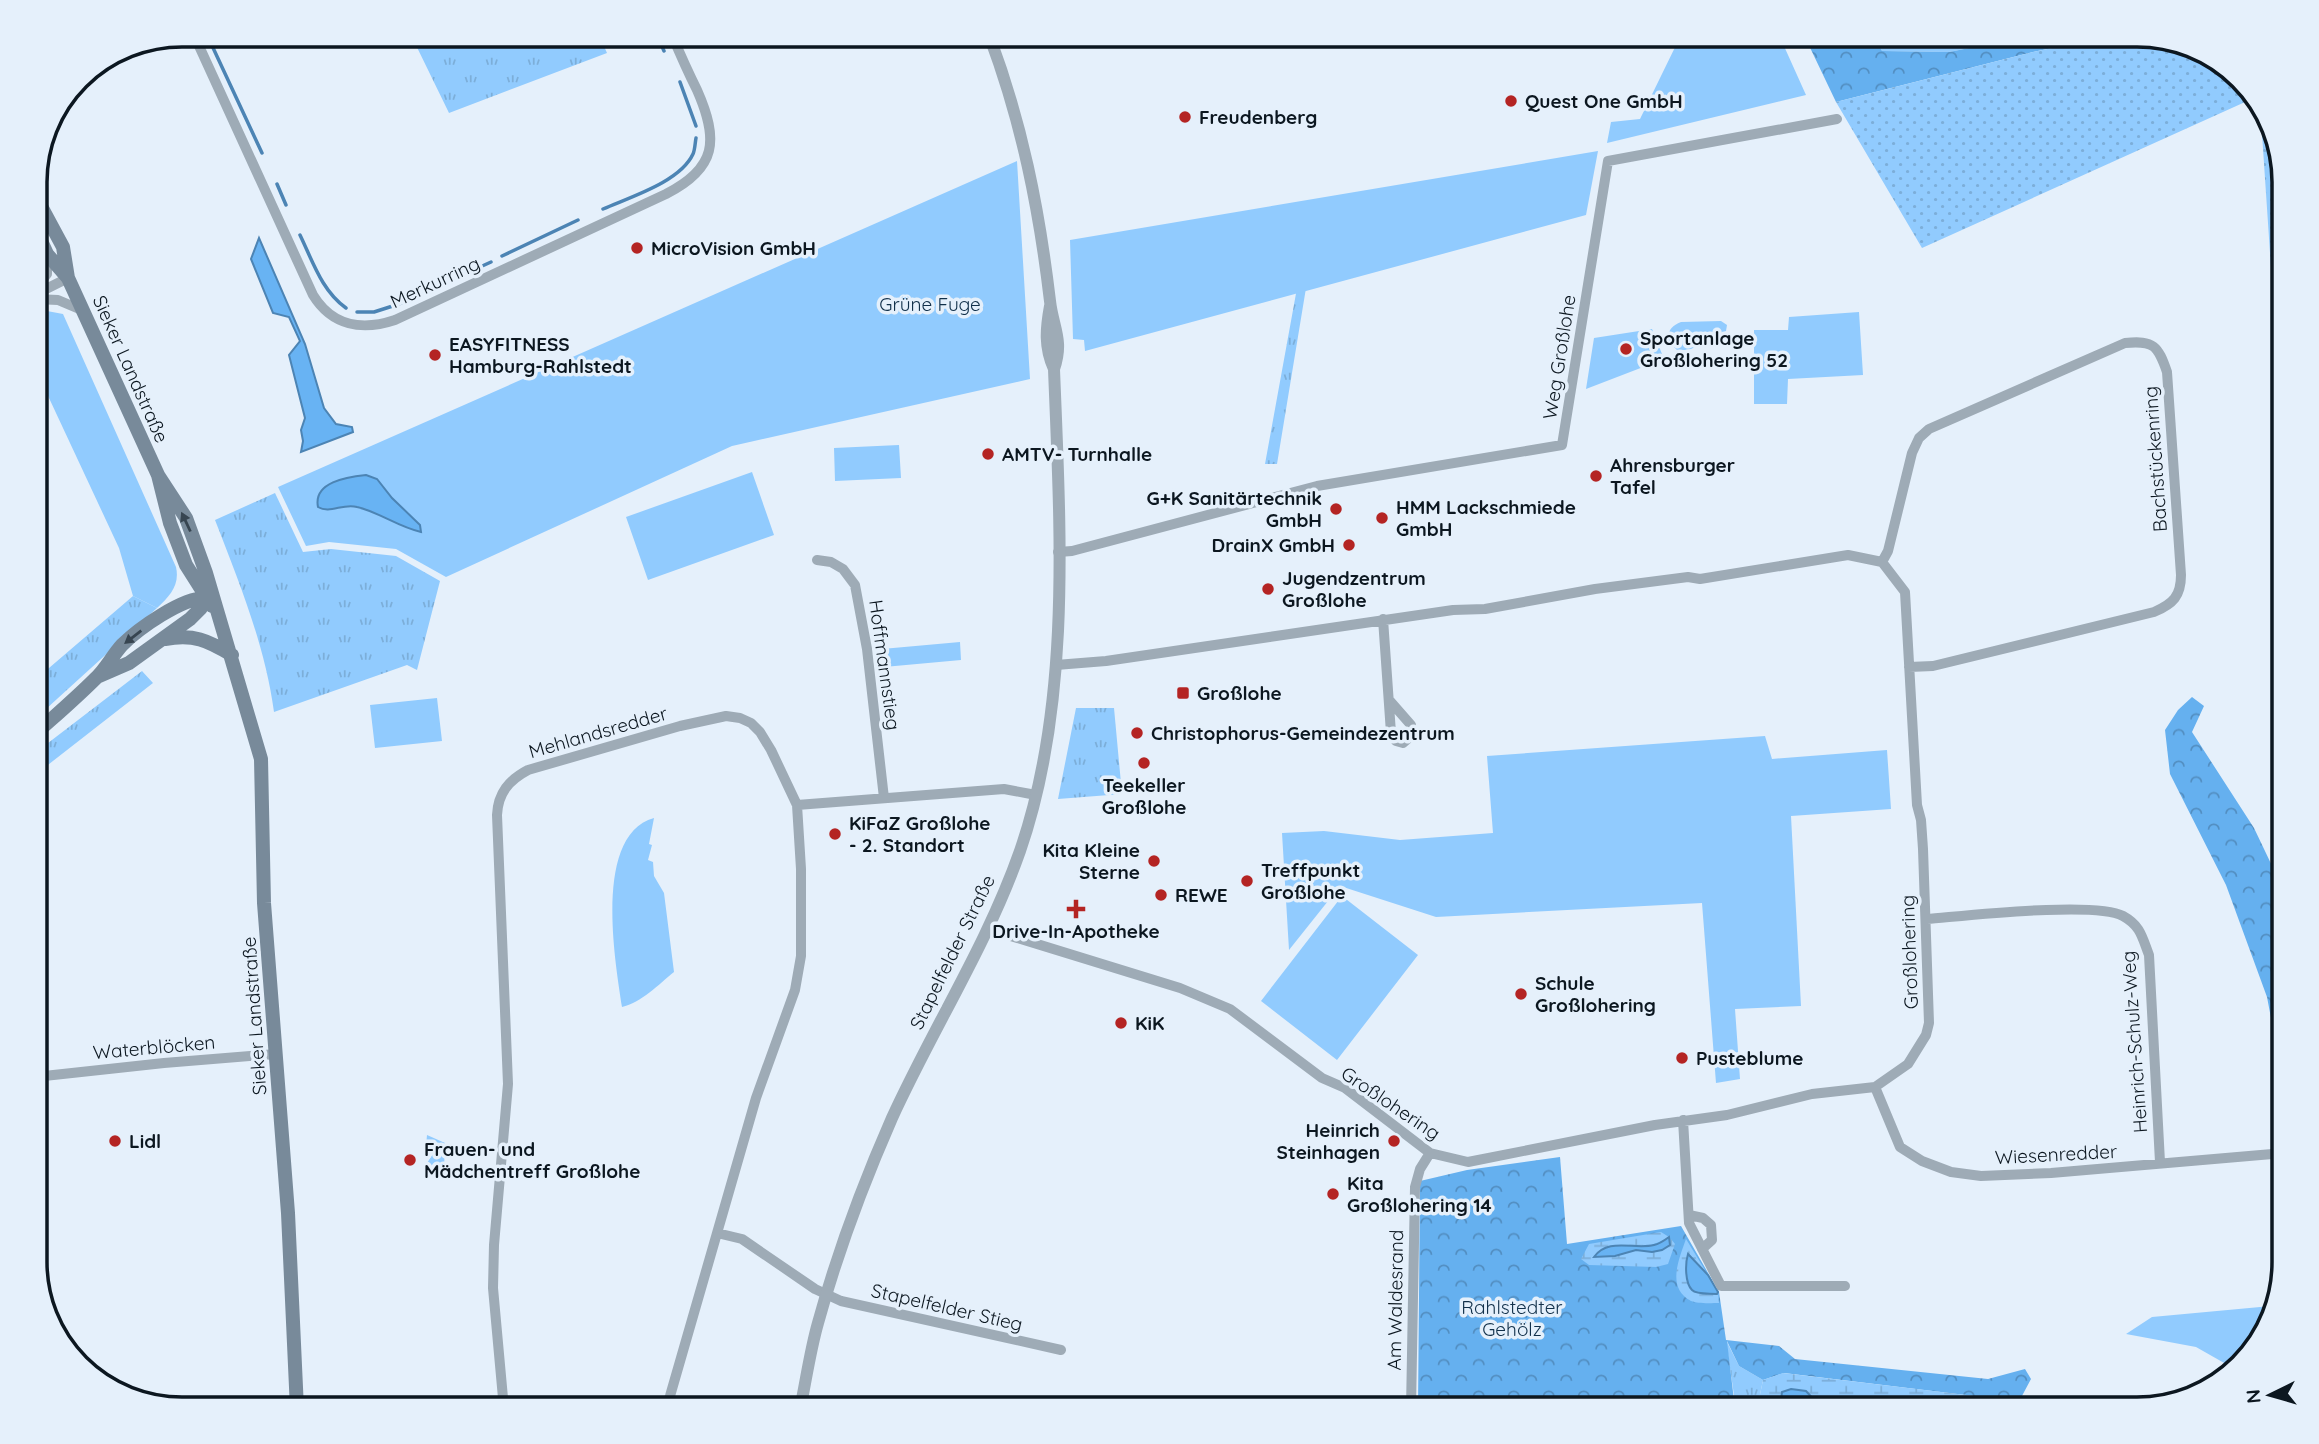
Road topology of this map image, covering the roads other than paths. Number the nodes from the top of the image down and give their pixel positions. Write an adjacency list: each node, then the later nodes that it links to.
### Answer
1 (200, 48): 2 (street, Merkurring)
2 (678, 48)
3 (991, 48): 5 (street, Stapelfelder Straße)
4 (993, 48): 5 (street, Stapelfelder Straße)
5 (995, 53): 14 (street, Stapelfelder Straße)
6 (1837, 119): 14 (street, Weg Großlohe)
7 (48, 219): 9 (main road, Sieker Landstraße)
8 (48, 255): 9 (main road, Sieker Landstraße)
9 (68, 278): 10 (street); 12 (main road, Sieker Landstraße)
10 (48, 288)
11 (48, 297): 12 (street)
12 (83, 311): 13 (main road, Sieker Landstraße)
13 (158, 475): 17 (main road, Sieker Landstraße); 18 (main road, Sieker Landstraße, one-way to 13)
14 (1058, 552): 25 (street, Stapelfelder Straße)
15 (817, 560): 31 (street, Hoffmannstieg)
16 (1882, 562): 21 (street); 26 (street, Großlohering); 26 (street, Bachstückenring)
17 (186, 565): 19 (main road, Sieker Landstraße); 20 (main road, Sieker Landstraße)
18 (206, 573): 19 (main road, Sieker Landstraße); 22 (main road, Sieker Landstraße)
19 (205, 598): 20 (main road); 22 (main road, Sieker Landstraße); 23 (main road)
20 (177, 607): 27 (main road, one-way to 27)
21 (1383, 619): 25 (street); 28 (street)
22 (222, 626): 24 (main road, Sieker Landstraße)
23 (160, 640): 24 (main road); 27 (main road)
24 (232, 655): 35 (main road, Sieker Landstraße)
25 (1056, 665): 30 (street, Stapelfelder Straße)
26 (1909, 667): 33 (street, Großlohering)
27 (98, 677): 29 (main road)
28 (1390, 701)
29 (48, 722)
30 (1036, 795): 31 (street); 34 (street, Stapelfelder Straße)
31 (884, 798): 32 (street)
32 (797, 805): 43 (street, Mehlandsredder); 49 (street, Mehlandsredder)
33 (1927, 919): 37 (street, Großlohering); 41 (street, Heinrich-Schulz-Weg)
34 (988, 929): 39 (street, Großlohering); 46 (street, Stapelfelder Straße)
35 (276, 1054): 36 (street, Waterblöcken); 48 (main road, Sieker Landstraße)
36 (48, 1076)
37 (1875, 1087): 38 (street, Großlohering); 41 (street, Wiesenredder)
38 (1683, 1120): 39 (street, Großlohering); 42 (street)
39 (1430, 1153): 52 (street, Am Waldesrand)
40 (2272, 1154): 41 (street, Wiesenredder)
41 (2160, 1162)
42 (1689, 1214): 44 (street); 44 (street)
43 (717, 1233): 46 (street); 50 (street, Mehlandsredder)
44 (1702, 1249): 45 (street)
45 (1845, 1286)
46 (827, 1295): 47 (street, Stapelfelder Stieg); 51 (street, Stapelfelder Straße)
47 (1061, 1350)
48 (296, 1397)
49 (503, 1397)
50 (670, 1397)
51 (802, 1397)
52 (1411, 1397)

